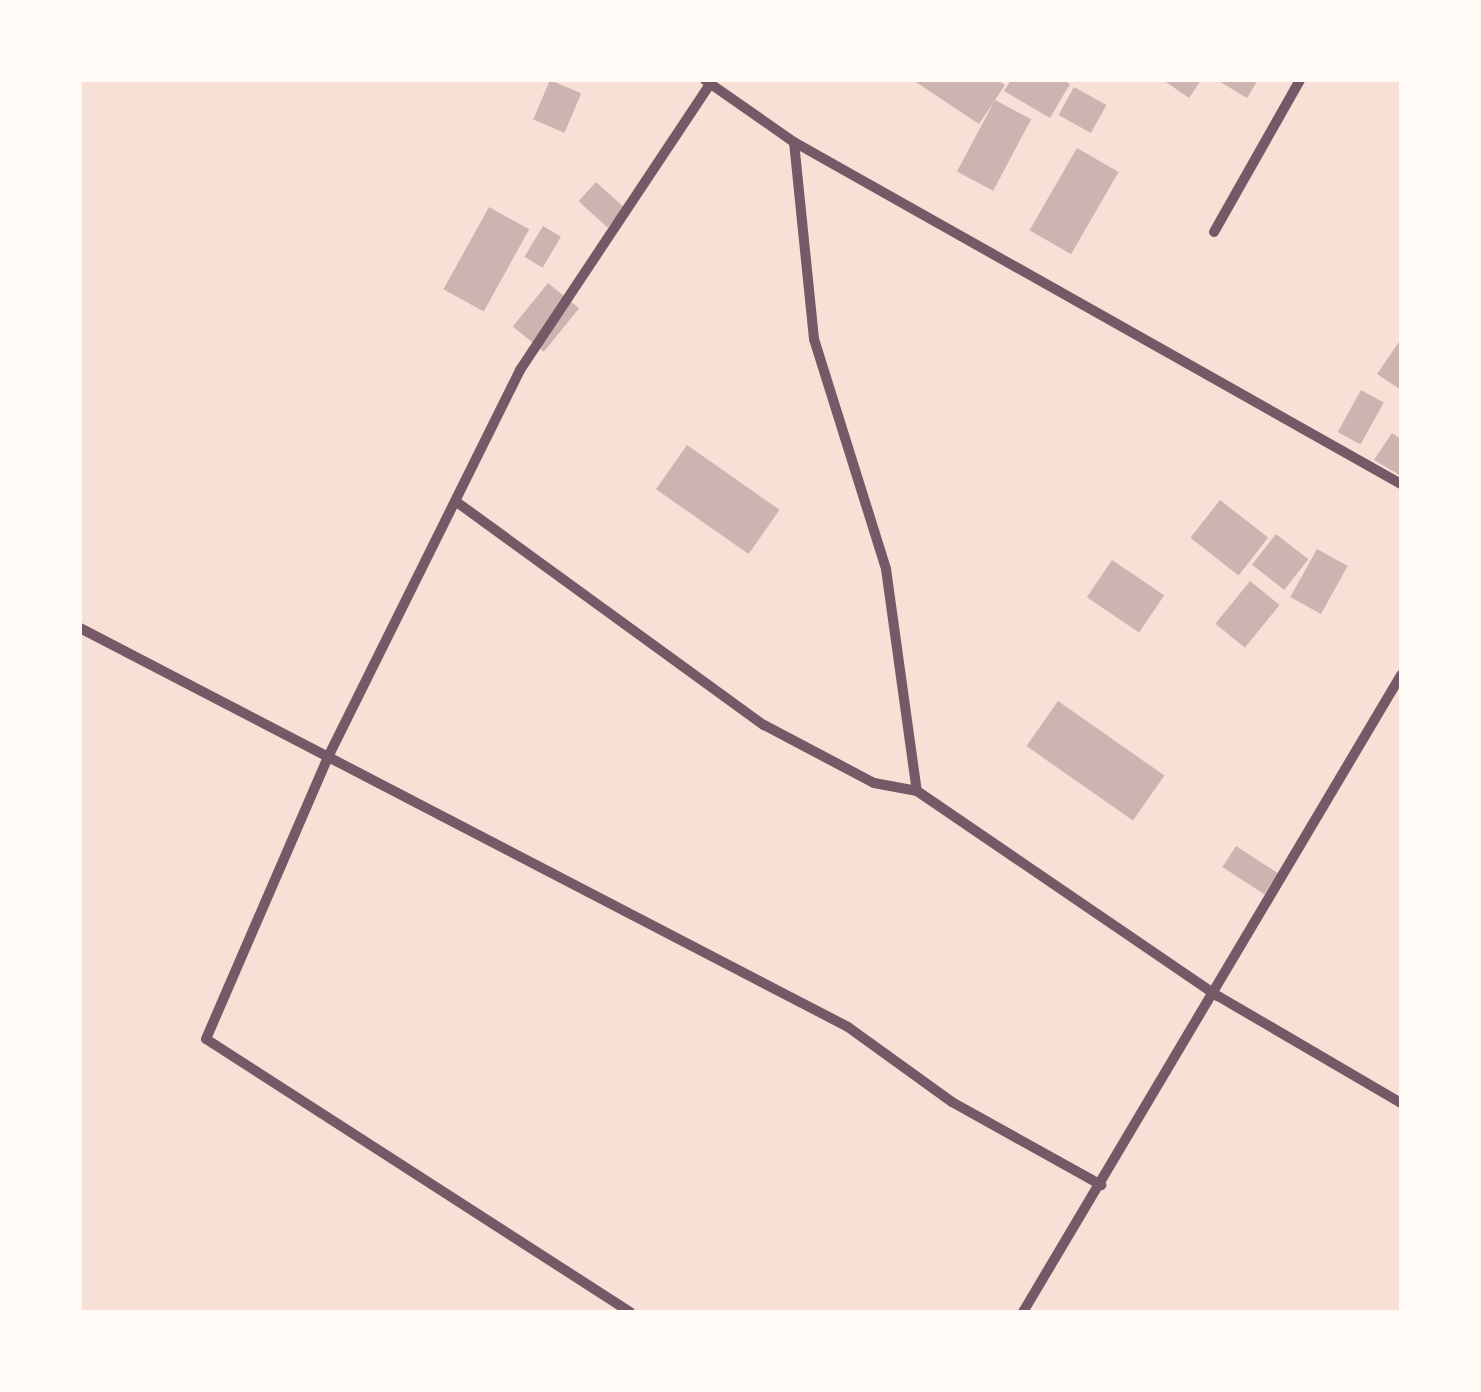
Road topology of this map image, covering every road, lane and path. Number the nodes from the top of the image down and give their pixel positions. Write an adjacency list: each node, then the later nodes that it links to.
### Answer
1 (1300, 80): 4 (street)
2 (710, 81): 3 (street); 6 (street)
3 (794, 142): 5 (street); 10 (street)
4 (1214, 232)
5 (1401, 484)
6 (458, 503): 9 (street); 10 (street)
7 (80, 628): 9 (street)
8 (1401, 675): 11 (street)
9 (327, 760): 13 (street); 14 (street)
10 (917, 791): 11 (street)
11 (1218, 996): 12 (street); 13 (street)
12 (1401, 1103)
13 (1101, 1184): 15 (street)
14 (630, 1312)
15 (1023, 1312)

